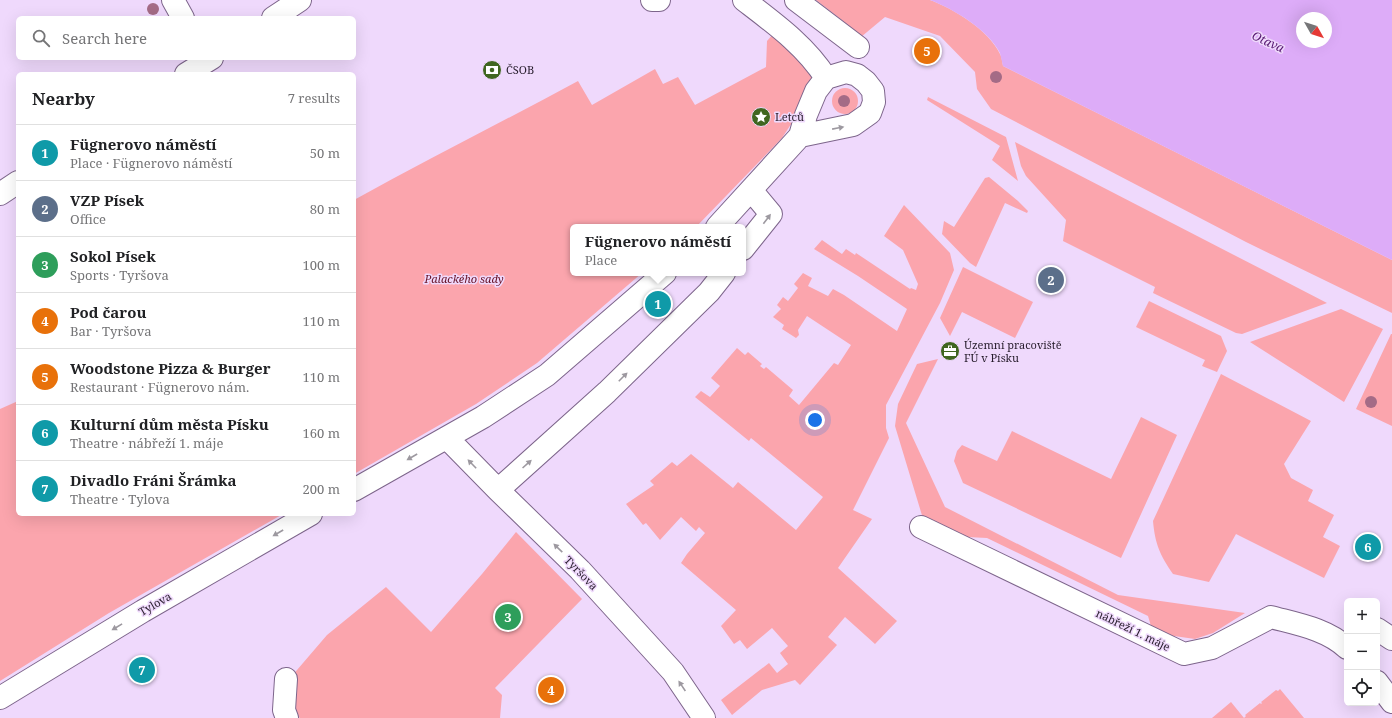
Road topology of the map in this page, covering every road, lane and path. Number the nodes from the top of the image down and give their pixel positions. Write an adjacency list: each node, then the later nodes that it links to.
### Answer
1 (173, 0): 5 (street)
2 (300, 0): 6 (street)
3 (744, 0): 7 (street)
4 (798, 1): 7 (street); 8 (street)
5 (182, 16)
6 (276, 16)
7 (782, 29): 11 (street)
8 (858, 47)
9 (207, 60): 10 (street)
10 (189, 72)
11 (826, 78): 12 (street); 12 (street, one-way to 11)
12 (800, 136): 14 (street)
13 (16, 183): 15 (street)
14 (751, 190): 16 (street); 17 (street, one-way to 14)
15 (0, 194)
16 (720, 224)
17 (746, 245)
18 (662, 276): 20 (street)
19 (722, 276): 22 (street, one-way to 19)
20 (447, 438): 21 (street, one-way to 21); 22 (street, Tyršova, one-way to 20)
21 (356, 489)
22 (498, 490): 33 (street, Tyršova, one-way to 22)
23 (309, 516): 30 (street, Tylova, one-way to 30)
24 (921, 527): 27 (street, nábřeží 1. máje)
25 (1380, 631): 26 (street)
26 (1392, 638)
27 (1344, 646)
28 (286, 679): 32 (street)
29 (1380, 686): 31 (street)
30 (0, 698)
31 (1392, 702)
32 (287, 718)
33 (704, 718)

